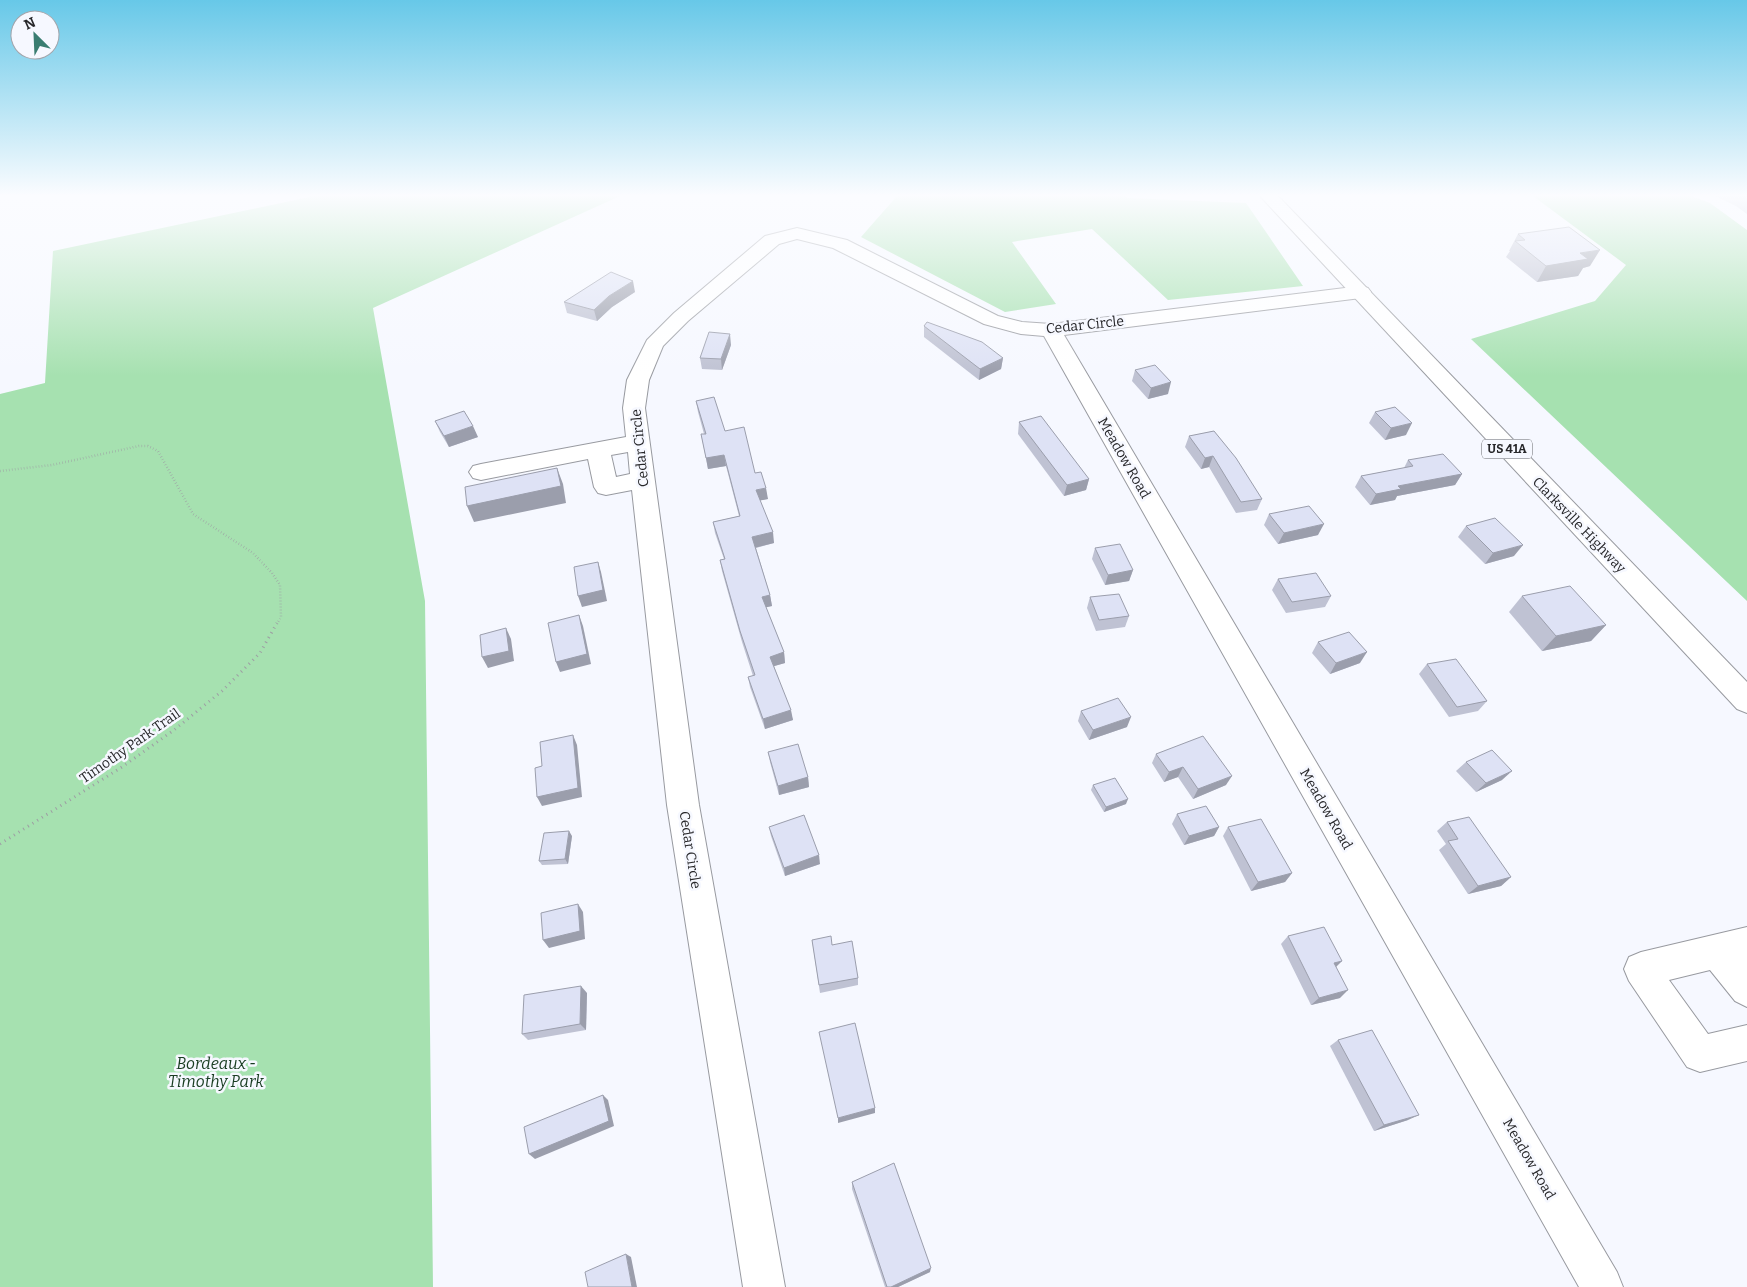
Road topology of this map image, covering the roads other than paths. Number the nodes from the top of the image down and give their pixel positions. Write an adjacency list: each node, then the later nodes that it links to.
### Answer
1 (753, 256): 6 (street, Cedar Circle)
2 (864, 256): 5 (street, Cedar Circle)
3 (1327, 256): 4 (street, Clarksville Highway / US 41A)
4 (1361, 292): 5 (street, Cedar Circle); 10 (street, Clarksville Highway / US 41A)
5 (1050, 330): 15 (street, Meadow Road)
6 (638, 442): 7 (street); 9 (street, Cedar Circle)
7 (598, 449): 8 (street); 9 (street)
8 (481, 472)
9 (643, 480): 14 (street, Cedar Circle)
10 (1747, 701)
11 (1732, 948): 12 (street); 13 (street)
12 (1747, 989)
13 (1747, 1042)
14 (764, 1287)
15 (1602, 1287)

